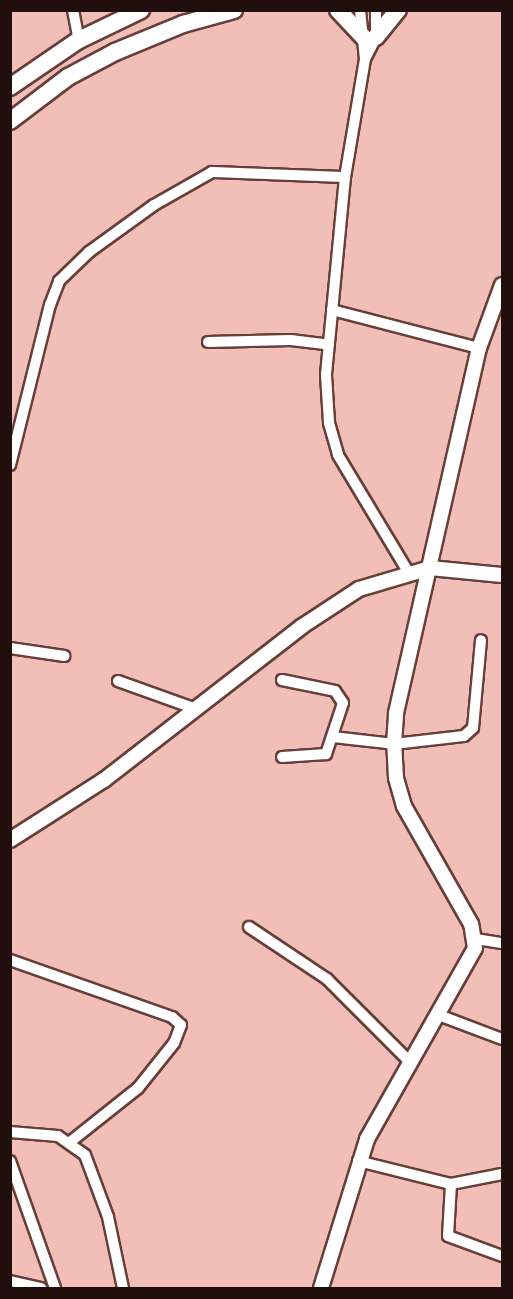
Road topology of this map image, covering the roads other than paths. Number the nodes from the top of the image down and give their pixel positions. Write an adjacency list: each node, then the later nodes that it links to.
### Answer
1 (74, 10): 9 (street)
2 (141, 10): 9 (main road)
3 (234, 10): 11 (main road)
4 (338, 10): 8 (main road)
5 (360, 10): 8 (street)
6 (376, 10): 8 (street)
7 (398, 10): 8 (main road)
8 (370, 38): 12 (street)
9 (79, 40): 10 (main road)
10 (10, 87)
11 (10, 121)
12 (345, 177): 14 (street); 18 (street)
13 (502, 285): 17 (street)
14 (332, 310): 16 (street); 17 (street)
15 (208, 342): 16 (street)
16 (329, 345): 20 (street)
17 (479, 348): 19 (street)
18 (10, 465)
19 (430, 568): 20 (street); 21 (street); 29 (street)
20 (408, 573): 27 (street)
21 (502, 575)
22 (481, 640): 29 (street)
23 (10, 648): 24 (street)
24 (64, 656)
25 (282, 680): 28 (street)
26 (118, 681): 27 (street)
27 (196, 709): 31 (street)
28 (333, 737): 29 (street); 30 (street)
29 (394, 744): 33 (street)
30 (282, 757)
31 (10, 840)
32 (249, 927): 38 (street)
33 (476, 939): 34 (street); 36 (street)
34 (502, 943)
35 (10, 960): 40 (street)
36 (436, 1014): 37 (street); 38 (street)
37 (502, 1039)
38 (408, 1060): 42 (street)
39 (10, 1132): 40 (street)
40 (70, 1142): 49 (street)
41 (10, 1161): 48 (street)
42 (358, 1161): 44 (street); 50 (street)
43 (502, 1174): 44 (street)
44 (451, 1184): 45 (street)
45 (502, 1256)
46 (10, 1281): 47 (street)
47 (41, 1288)
48 (55, 1288)
49 (123, 1288)
50 (325, 1288)

